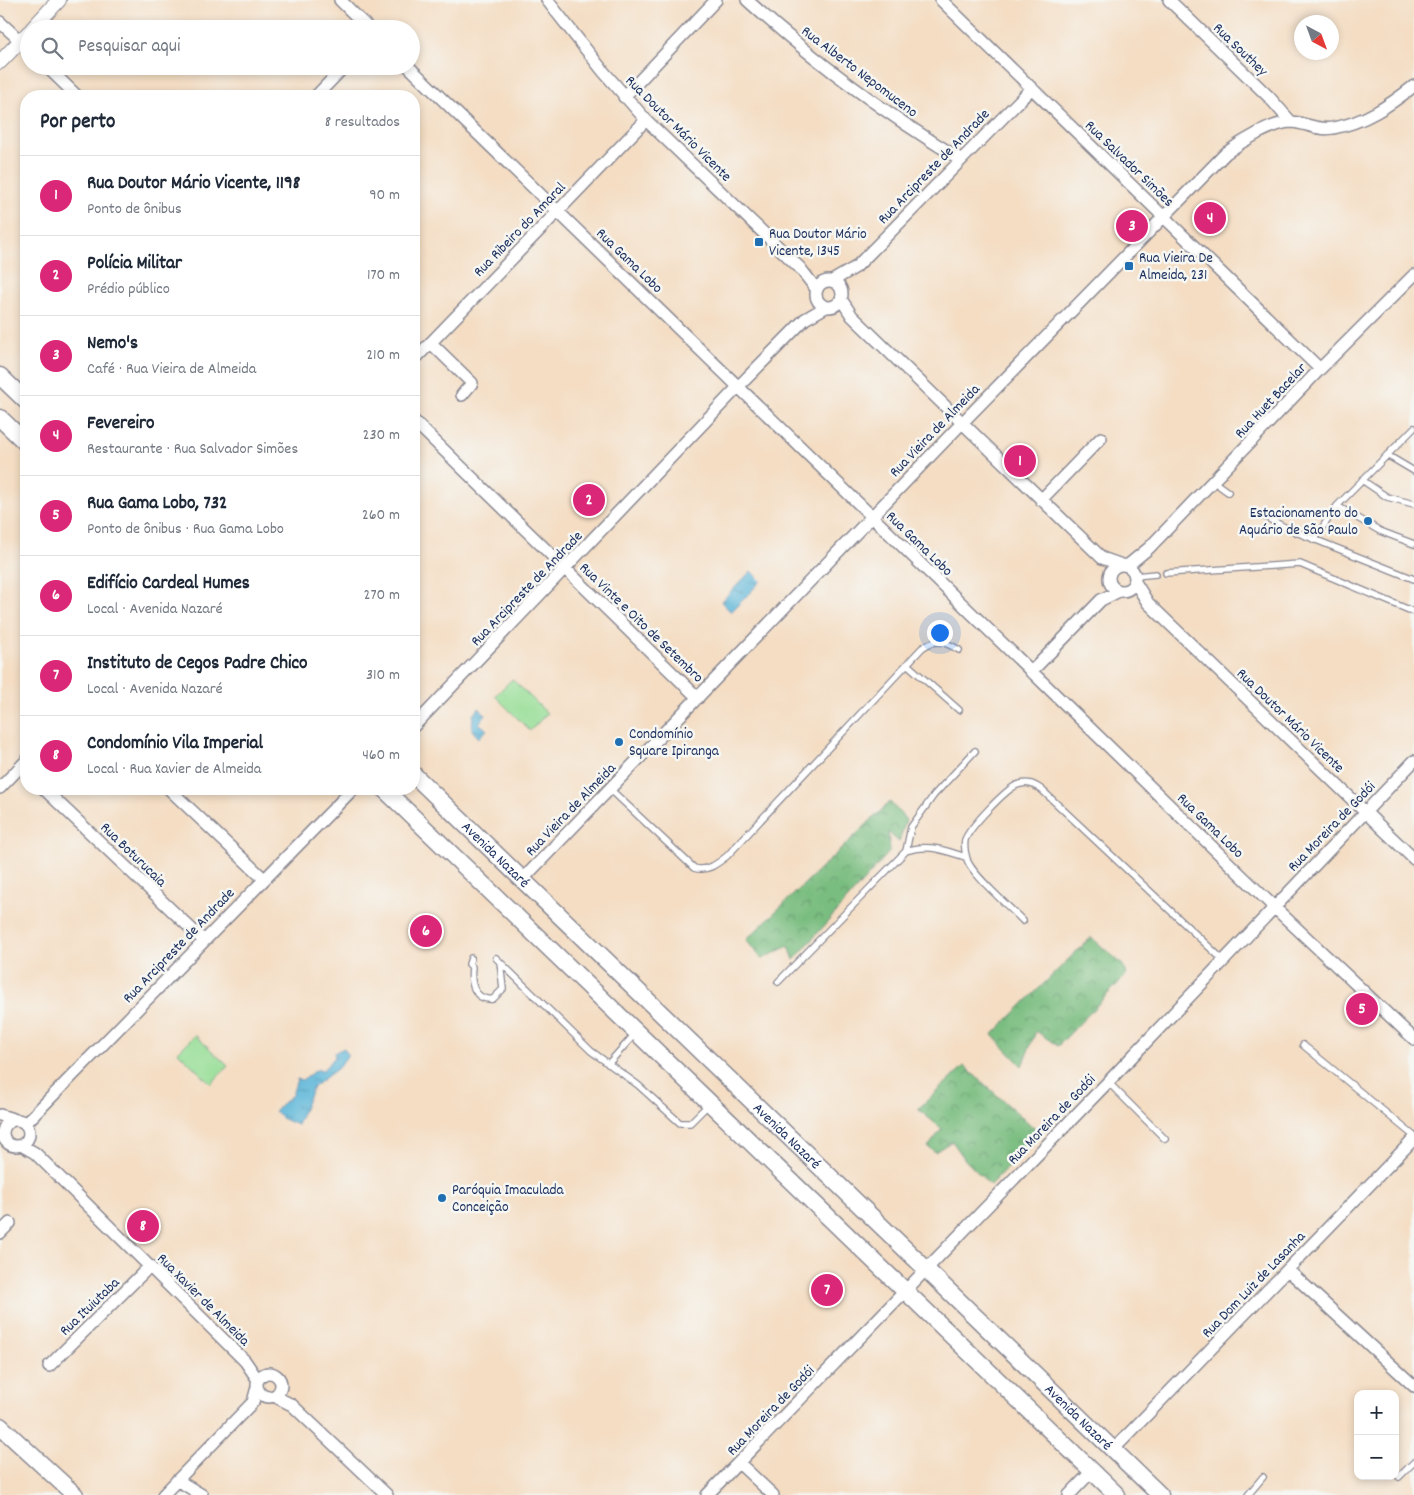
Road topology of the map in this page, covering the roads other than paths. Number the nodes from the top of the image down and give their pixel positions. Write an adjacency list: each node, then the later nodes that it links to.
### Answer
1 (59, 0): 8 (street)
2 (340, 0): 9 (street)
3 (547, 0): 21 (street, Rua Doutor Mário Vicente)
4 (716, 0): 21 (street)
5 (747, 0): 24 (street, Rua Alberto Nepomuceno)
6 (941, 0): 18 (street, Rua Salvador Simões)
7 (1169, 0): 23 (street, Rua Southey)
8 (40, 20)
9 (360, 20)
10 (0, 22): 11 (street)
11 (20, 37)
12 (20, 46): 13 (street)
13 (0, 62)
14 (55, 75): 19 (street)
15 (336, 75): 20 (street)
16 (417, 75): 25 (street, Rua Gama Lobo)
17 (1414, 86): 23 (street)
18 (1032, 88): 24 (street, Rua Arcipreste de Andrade); 26 (street, Rua Salvador Simões)
19 (71, 90)
20 (322, 90)
21 (624, 97): 22 (street, Rua Doutor Mário Vicente)
22 (646, 120): 25 (street, Rua Ribeiro do Amaral); 29 (street, Rua Doutor Mário Vicente)
23 (1291, 122): 26 (street, Rua Vieira de Almeida)
24 (960, 159): 27 (street, Rua Arcipreste de Andrade)
25 (557, 211): 32 (street, Rua Ribeiro do Amaral); 36 (street, Rua Gama Lobo)
26 (1163, 216): 34 (street, Rua Salvador Simões); 40 (street, Rua Vieira de Almeida)
27 (856, 267): 29 (street, Rua Arcipreste de Andrade); 30 (street, Rua Arcipreste de Andrade)
28 (1414, 275): 34 (street, Rua Huet Bacelar)
29 (823, 287): 30 (street); 30 (street); 31 (street, Rua Arcipreste de Andrade)
30 (836, 302): 31 (street, Rua Arcipreste de Andrade); 40 (street)
31 (806, 319): 36 (street, Rua Arcipreste de Andrade)
32 (431, 343): 33 (street, Rua Ribeiro do Amaral); 38 (street)
33 (420, 354)
34 (1320, 369): 48 (street, Rua Huet Bacelar)
35 (0, 376): 37 (main road)
36 (738, 387): 54 (street, Rua Gama Lobo); 58 (street, Rua Arcipreste de Andrade)
37 (20, 394)
38 (462, 395)
39 (0, 418): 43 (main road)
40 (963, 422): 50 (street); 54 (street, Rua Vieira de Almeida)
41 (420, 427): 58 (street, Rua Vinte e Oito de Setembro)
42 (1414, 428): 45 (lane)
43 (20, 437)
44 (1101, 438): 50 (street)
45 (1387, 455): 46 (lane); 47 (lane)
46 (1414, 470)
47 (1362, 480): 51 (lane); 52 (lane)
48 (1214, 482): 49 (lane); 59 (street, Rua Huet Bacelar)
49 (1228, 492)
50 (1041, 500): 57 (street)
51 (1414, 504)
52 (1337, 506): 55 (lane); 56 (lane)
53 (1260, 514): 55 (lane)
54 (871, 517): 68 (street, Rua Gama Lobo); 69 (street, Rua Vieira de Almeida)
55 (1314, 540): 62 (lane)
56 (1414, 544)
57 (1102, 558): 59 (street); 63 (street)
58 (566, 568): 69 (street, Rua Vinte e Oito de Setembro); 71 (street, Rua Arcipreste de Andrade)
59 (1131, 572): 61 (lane); 63 (street); 63 (street); 64 (street, Rua Doutor Mário Vicente)
60 (1166, 573): 65 (lane)
61 (1156, 574)
62 (1414, 579)
63 (1116, 586): 64 (street, Rua Doutor Mário Vicente); 68 (street)
64 (1148, 603): 82 (street, Rua Doutor Mário Vicente)
65 (1414, 612)
66 (959, 650): 67 (lane)
67 (907, 664): 70 (lane); 77 (lane)
68 (1032, 672): 88 (street, Rua Gama Lobo)
69 (698, 698): 77 (street, Rua Vieira de Almeida)
70 (959, 710)
71 (420, 720)
72 (975, 751): 83 (lane)
73 (1414, 761): 82 (street, Rua Moreira de Godói)
74 (20, 770): 76 (street)
75 (420, 781): 87 (main road, Avenida Nazaré)
76 (0, 787)
77 (610, 789): 87 (street, Rua Vieira de Almeida)
78 (50, 795): 90 (street, Rua Boturucaia)
79 (175, 795): 86 (street)
80 (347, 795): 86 (street, Rua Arcipreste de Andrade)
81 (390, 795): 94 (main road, Avenida Nazaré)
82 (1365, 812): 85 (street, Rua Doutor Mário Vicente); 88 (street, Rua Moreira de Godói)
83 (906, 851): 84 (lane); 93 (lane)
84 (966, 857): 89 (lane); 92 (lane)
85 (1414, 859)
86 (264, 879): 90 (street, Rua Arcipreste de Andrade)
87 (522, 880): 111 (main road, Avenida Nazaré)
88 (1274, 906): 92 (street, Rua Moreira de Godói); 95 (street, Rua Gama Lobo)
89 (1023, 921)
90 (203, 940): 102 (street, Rua Arcipreste de Andrade)
91 (471, 958): 97 (lane)
92 (1223, 960): 98 (street, Rua Moreira de Godói)
93 (778, 982)
94 (637, 1032): 97 (lane); 99 (main road, Avenida Nazaré)
95 (1414, 1038)
96 (1303, 1045): 103 (lane)
97 (608, 1064): 99 (lane)
98 (1108, 1082): 104 (lane); 111 (street, Rua Moreira de Godói)
99 (710, 1103): 113 (main road, Avenida Nazaré)
100 (0, 1115): 102 (street)
101 (2, 1126): 102 (street); 106 (street)
102 (23, 1126): 105 (street); 107 (street, Rua Xavier de Almeida)
103 (1414, 1137): 112 (street, Rua Dom Luiz de Lasanha)
104 (1165, 1139)
105 (22, 1145): 106 (street); 107 (street, Rua Xavier de Almeida)
106 (4, 1146)
107 (35, 1153): 110 (street, Rua Xavier de Almeida)
108 (10, 1223): 109 (street)
109 (0, 1233)
110 (150, 1266): 114 (street, Rua Xavier de Almeida); 115 (street, Rua Ituiutaba)
111 (926, 1270): 113 (street, Rua Moreira de Godói); 124 (main road, Avenida Nazaré)
112 (1288, 1270): 119 (street); 124 (street, Rua Dom Luiz de Lasanha)
113 (906, 1291): 126 (street, Rua Moreira de Godói); 127 (main road, Avenida Nazaré)
114 (246, 1361): 116 (street, Rua Xavier de Almeida); 117 (street, Rua Xavier de Almeida)
115 (48, 1366)
116 (268, 1373): 117 (street); 118 (street)
117 (258, 1384): 120 (street); 121 (street)
118 (281, 1385): 120 (street); 122 (street)
119 (1414, 1386)
120 (271, 1396): 121 (street); 122 (street)
121 (253, 1402): 130 (street)
122 (292, 1405): 134 (street)
123 (0, 1426): 131 (main road)
124 (1113, 1450): 139 (main road, Avenida Nazaré)
125 (1414, 1462): 129 (lane)
126 (739, 1463): 135 (street, Rua Moreira de Godói); 136 (street)
127 (1092, 1471): 137 (street); 138 (main road, Avenida Nazaré)
128 (1263, 1477): 140 (lane)
129 (1399, 1477)
130 (177, 1480): 132 (street); 133 (street)
131 (75, 1495)
132 (162, 1495)
133 (202, 1495)
134 (387, 1495)
135 (707, 1495)
136 (773, 1495)
137 (1069, 1495)
138 (1116, 1495)
139 (1160, 1495)
140 (1248, 1495)

